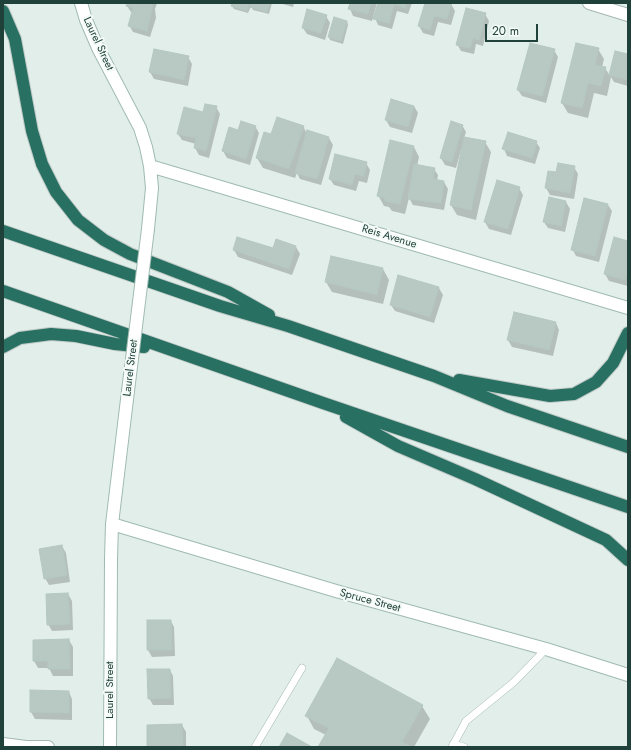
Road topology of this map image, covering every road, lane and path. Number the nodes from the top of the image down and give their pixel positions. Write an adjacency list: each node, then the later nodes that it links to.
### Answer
1 (81, 3): 5 (street, Laurel Street)
2 (589, 3): 4 (street)
3 (3, 12): 9 (highway)
4 (628, 15)
5 (150, 166): 8 (street, Reis Avenue); 17 (street, Laurel Street, bridge)
6 (3, 231): 9 (highway)
7 (3, 291): 12 (highway)
8 (628, 308)
9 (288, 326): 13 (highway)
10 (628, 333): 13 (highway)
11 (3, 347): 12 (highway)
12 (174, 350): 14 (highway)
13 (434, 376): 15 (highway)
14 (323, 403): 16 (highway); 18 (highway)
15 (628, 447)
16 (628, 507)
17 (112, 524): 19 (street, Spruce Street); 25 (street, Laurel Street)
18 (628, 560)
19 (546, 648): 21 (street, Spruce Street); 23 (lane)
20 (302, 668): 26 (lane)
21 (628, 675)
22 (3, 744): 24 (street)
23 (452, 745): 27 (lane)
24 (48, 747)
25 (110, 747)
26 (255, 747)
27 (464, 747)

